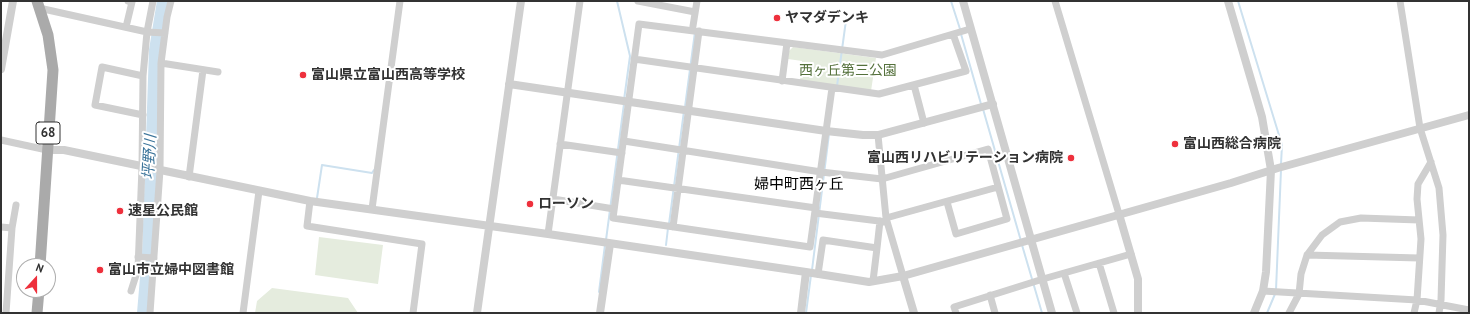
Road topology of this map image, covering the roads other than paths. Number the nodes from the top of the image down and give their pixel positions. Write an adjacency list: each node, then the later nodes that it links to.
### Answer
1 (13, 1): 27 (street)
2 (128, 1): 17 (street)
3 (153, 1): 20 (street)
4 (171, 1): 21 (street)
5 (400, 1): 66 (street)
6 (521, 1): 32 (street)
7 (580, 1): 35 (street)
8 (638, 1): 15 (street)
9 (697, 1): 15 (street)
10 (962, 1): 18 (street)
11 (1055, 1): 69 (street)
12 (1228, 1): 54 (street)
13 (1400, 1): 42 (street)
14 (38, 4): 17 (street); 48 (main road, 68)
15 (695, 12): 16 (street)
16 (693, 26)
17 (126, 27): 20 (street)
18 (970, 29): 22 (street); 37 (street)
19 (700, 31): 23 (street); 24 (street); 26 (street)
20 (147, 32): 21 (street); 30 (street)
21 (165, 34): 25 (street)
22 (953, 34): 23 (street); 33 (street)
23 (787, 43): 31 (street)
24 (634, 59): 26 (street); 36 (street)
25 (161, 63): 28 (street); 53 (street)
26 (694, 68): 31 (street); 38 (street)
27 (1, 69)
28 (203, 70): 29 (street); 56 (street)
29 (218, 72)
30 (143, 76): 40 (street); 40 (street)
31 (782, 81): 34 (street)
32 (509, 84): 35 (street); 72 (street)
33 (914, 85): 34 (street); 41 (street)
34 (832, 88): 43 (street)
35 (567, 93): 36 (street); 47 (street)
36 (628, 102): 38 (street); 46 (street)
37 (993, 104): 41 (street); 77 (street)
38 (688, 111): 43 (street); 49 (street)
39 (1469, 115): 42 (street)
40 (143, 116): 52 (street)
41 (924, 123): 44 (street)
42 (1420, 128): 51 (street); 54 (street)
43 (826, 131): 44 (street); 55 (street)
44 (878, 135): 57 (street)
45 (1, 140): 48 (street)
46 (624, 141): 49 (street); 50 (street)
47 (560, 144): 50 (street); 62 (street)
48 (47, 150): 52 (street); 83 (main road, 68)
49 (682, 151): 55 (street); 60 (street)
50 (622, 153): 58 (street)
51 (1431, 162): 70 (street); 99 (street)
52 (142, 167): 53 (street); 82 (street)
53 (160, 170): 56 (street); 84 (street)
54 (1270, 170): 69 (street); 94 (street)
55 (821, 172): 57 (street); 68 (street)
56 (189, 176): 61 (street)
57 (882, 179): 59 (street); 71 (street)
58 (618, 180): 60 (street); 67 (street)
59 (998, 187): 64 (street); 64 (street)
60 (677, 189): 68 (street); 74 (street)
61 (259, 191): 63 (street); 104 (street)
62 (553, 198): 67 (street); 76 (street)
63 (310, 201): 66 (street); 105 (street)
64 (947, 202): 71 (street)
65 (16, 205): 75 (street)
66 (372, 209): 72 (street)
67 (614, 209): 74 (street)
68 (815, 211): 71 (street); 74 (street)
69 (1119, 214): 77 (street); 80 (street)
70 (1419, 220): 81 (street); 85 (street)
71 (885, 221): 79 (street); 90 (street)
72 (489, 226): 76 (street); 106 (street)
73 (1, 227): 75 (street)
74 (672, 227)
75 (12, 228): 101 (street)
76 (548, 234): 78 (street)
77 (1031, 239): 90 (street); 91 (street)
78 (610, 244): 87 (street); 107 (street)
79 (877, 248): 89 (street); 92 (street)
80 (1131, 254): 86 (street); 115 (street)
81 (1307, 255): 85 (street); 95 (street)
82 (138, 257): 84 (street); 93 (street)
83 (40, 258)
84 (154, 258): 103 (street)
85 (1419, 258): 98 (street)
86 (1099, 263): 88 (street); 114 (street)
87 (806, 272): 89 (street); 108 (street)
88 (1064, 273): 91 (street); 113 (street)
89 (818, 274): 92 (street)
90 (903, 276): 92 (street); 109 (street)
91 (1042, 279): 96 (street); 112 (street)
92 (873, 282)
93 (131, 291)
94 (1262, 291): 95 (street); 116 (street)
95 (1299, 294): 98 (street); 117 (street)
96 (990, 295): 110 (street); 111 (street)
97 (38, 298): 102 (main road)
98 (1417, 300): 99 (street); 118 (street)
99 (1440, 304): 100 (street); 119 (street)
100 (1469, 310)
101 (6, 313)
102 (37, 313)
103 (150, 313)
104 (243, 313)
105 (413, 313)
106 (477, 313)
107 (600, 313)
108 (801, 313)
109 (914, 313)
110 (956, 313)
111 (995, 313)
112 (1052, 313)
113 (1077, 313)
114 (1114, 313)
115 (1138, 313)
116 (1254, 313)
117 (1289, 313)
118 (1414, 313)
119 (1439, 313)

